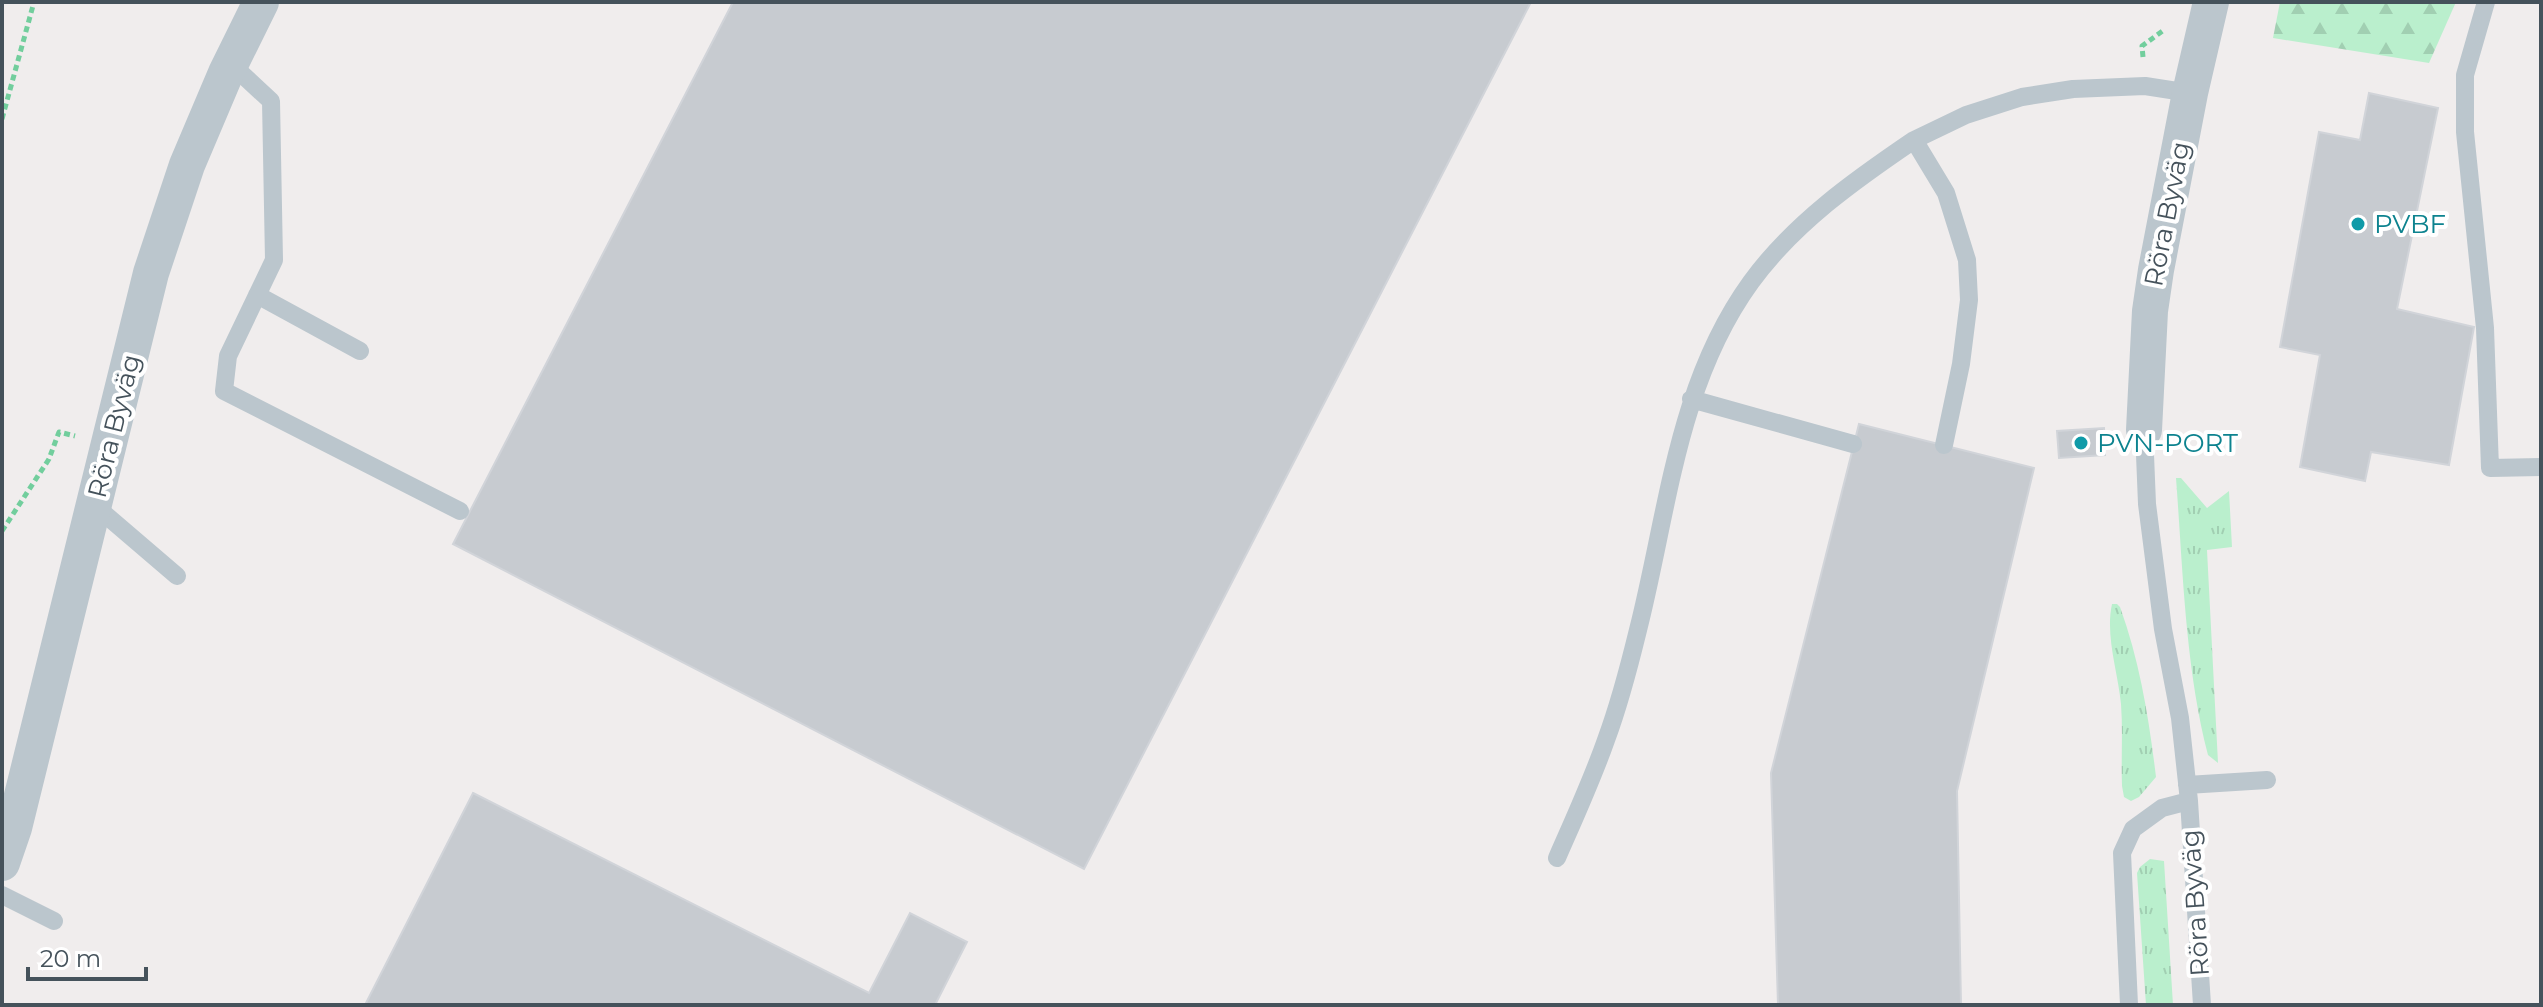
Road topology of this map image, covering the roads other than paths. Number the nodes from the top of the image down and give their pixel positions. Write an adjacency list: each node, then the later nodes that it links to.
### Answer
1 (261, 2): 4 (street, Röra Byväg)
2 (2211, 2): 5 (street, Röra Byväg)
3 (2486, 2): 13 (lane)
4 (231, 64): 7 (lane); 14 (street, Röra Byväg)
5 (2190, 93): 6 (lane); 10 (street, Röra Byväg)
6 (1914, 140): 9 (lane); 12 (lane)
7 (257, 295): 8 (lane); 15 (lane)
8 (360, 351)
9 (1691, 399): 11 (lane); 19 (lane)
10 (2144, 430): 18 (lane, Röra Byväg)
11 (1853, 444)
12 (1944, 445)
13 (2541, 467)
14 (94, 505): 16 (lane); 20 (street, Röra Byväg)
15 (460, 511)
16 (177, 576)
17 (2267, 780): 18 (lane)
18 (2188, 793): 23 (lane); 24 (lane, Röra Byväg)
19 (1557, 858)
20 (2, 863)
21 (2, 895): 22 (lane)
22 (54, 921)
23 (2129, 1005)
24 (2202, 1005)

